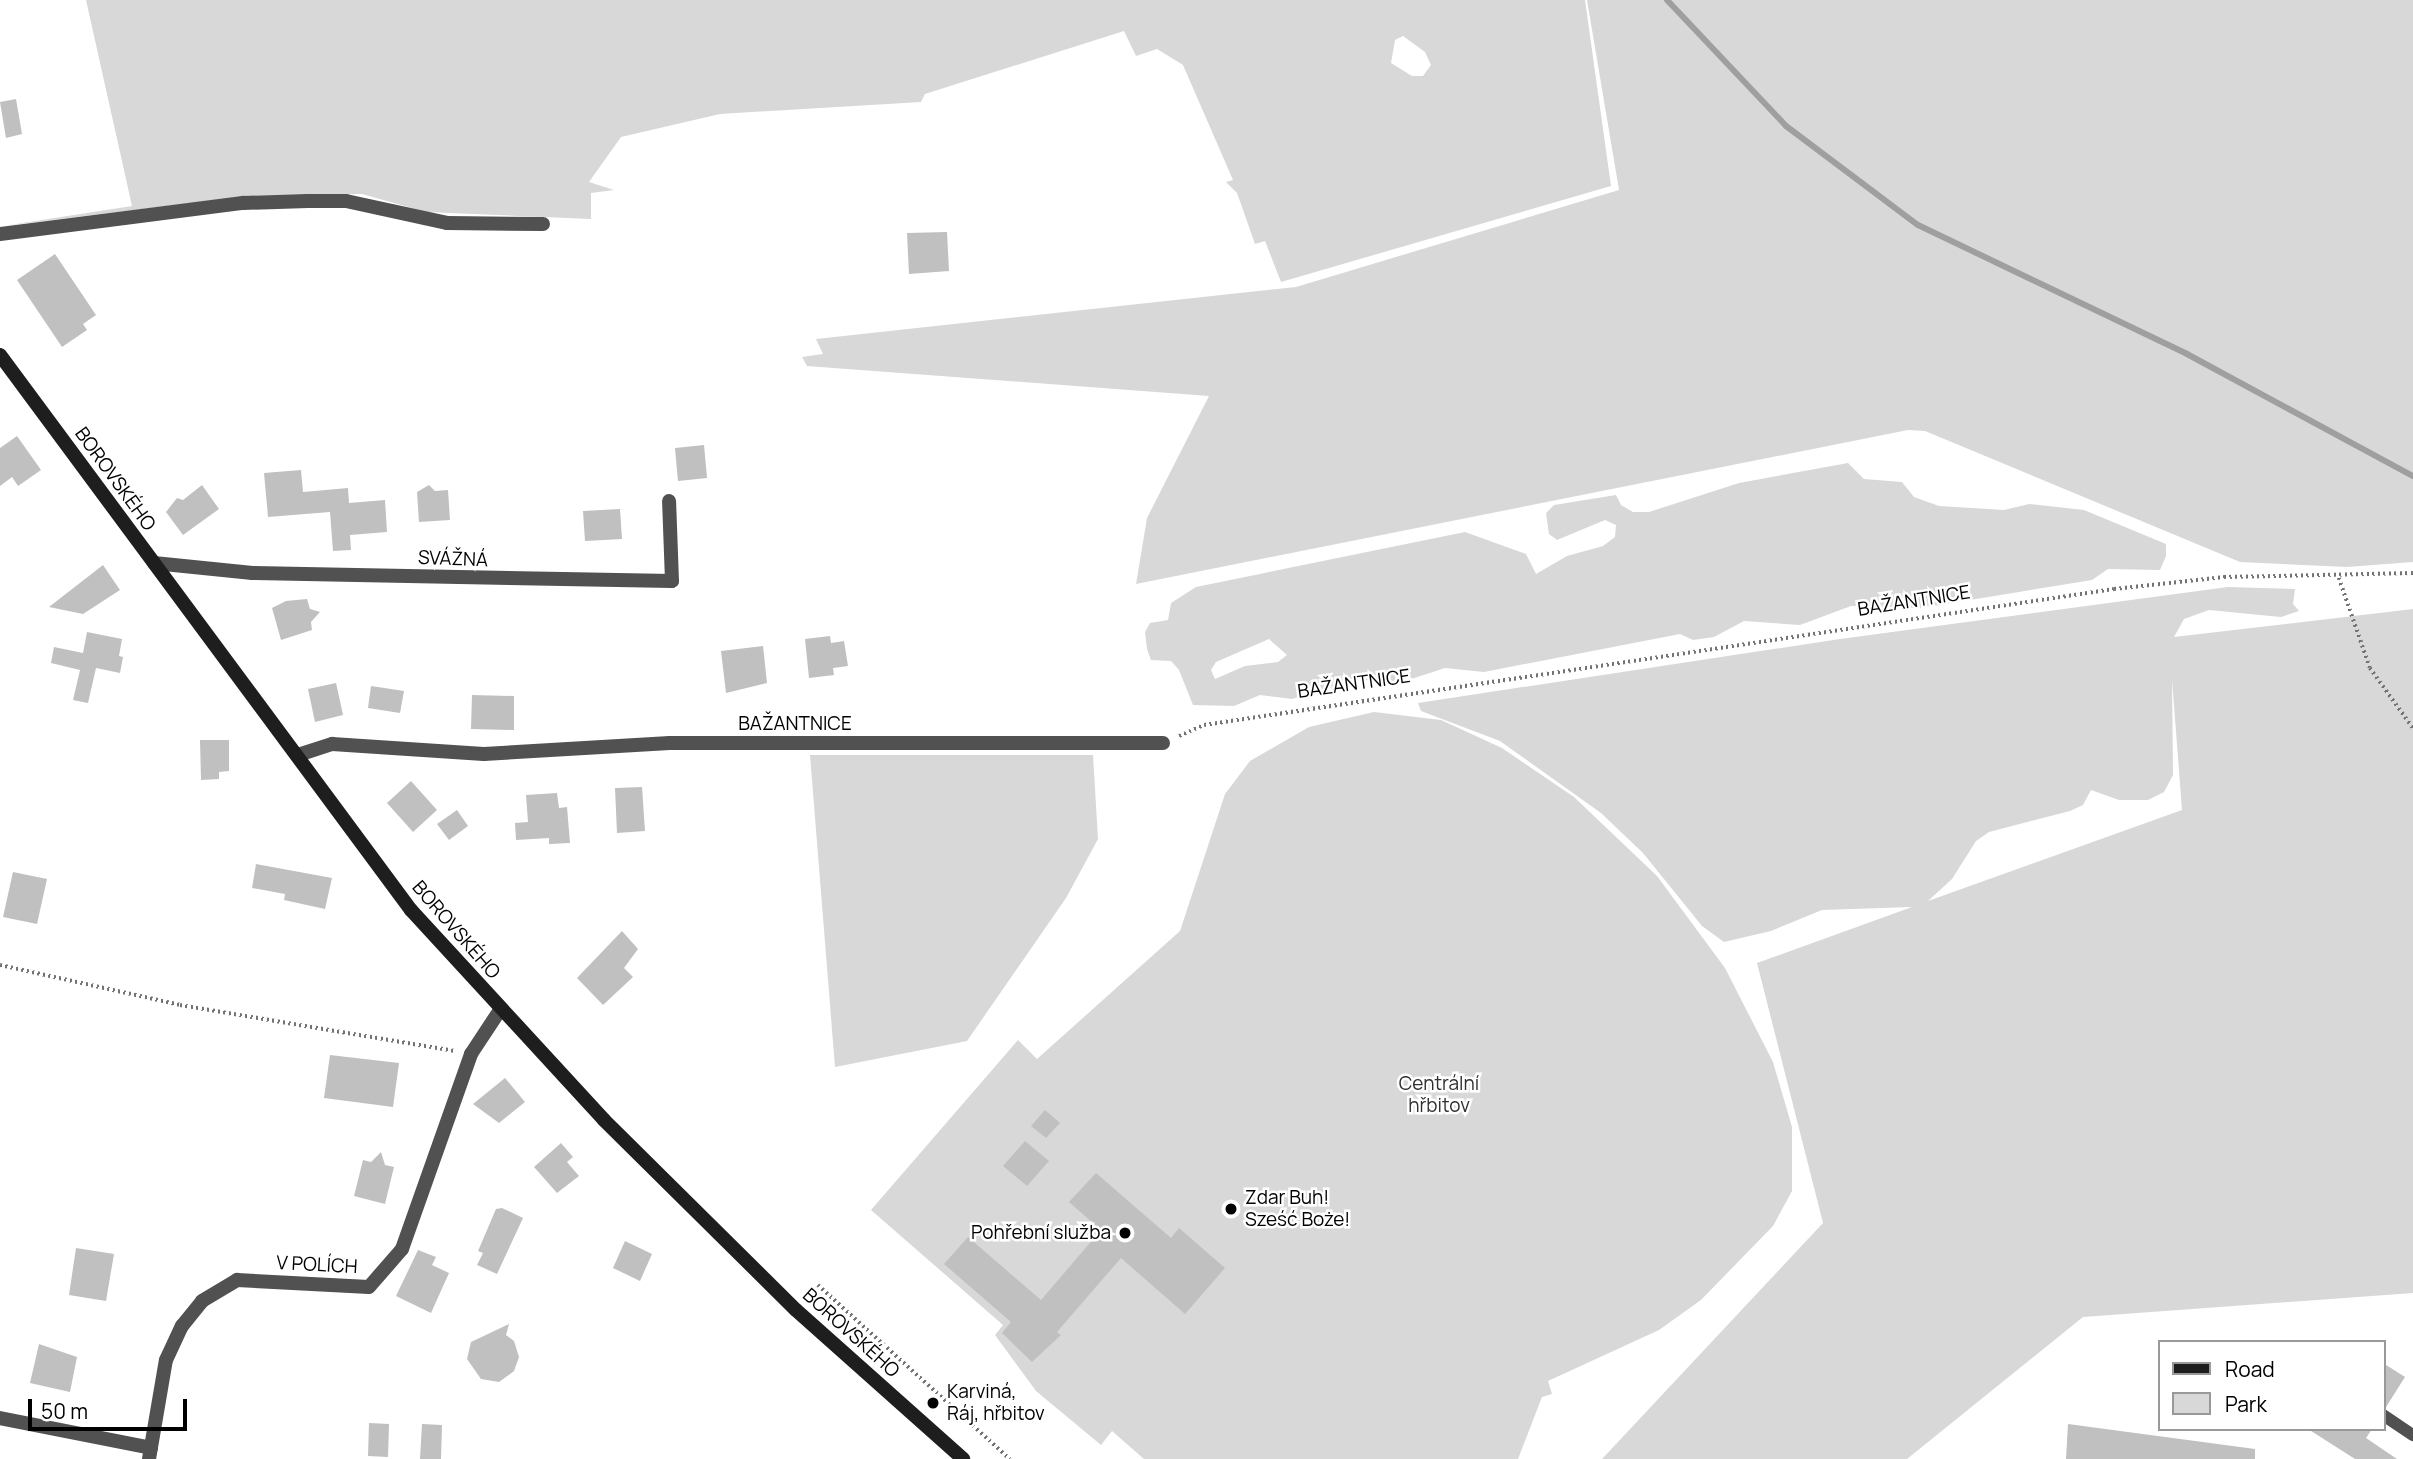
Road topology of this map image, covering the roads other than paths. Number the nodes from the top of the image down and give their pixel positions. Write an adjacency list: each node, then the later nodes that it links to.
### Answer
1 (543, 224): 2 (street)
2 (0, 234)
3 (0, 355): 5 (main road, BOROVSKÉHO)
4 (669, 501): 5 (street, SVÁŽNÁ)
5 (154, 563): 7 (main road, BOROVSKÉHO)
6 (1163, 743): 7 (street, BAŽANTNICE)
7 (298, 755): 8 (main road, BOROVSKÉHO)
8 (499, 1010): 12 (street, V POLÍCH); 13 (main road, BOROVSKÉHO)
9 (2385, 1416): 11 (lane)
10 (0, 1418): 12 (street, V POLÍCH)
11 (2413, 1435)
12 (150, 1454)
13 (963, 1459)

